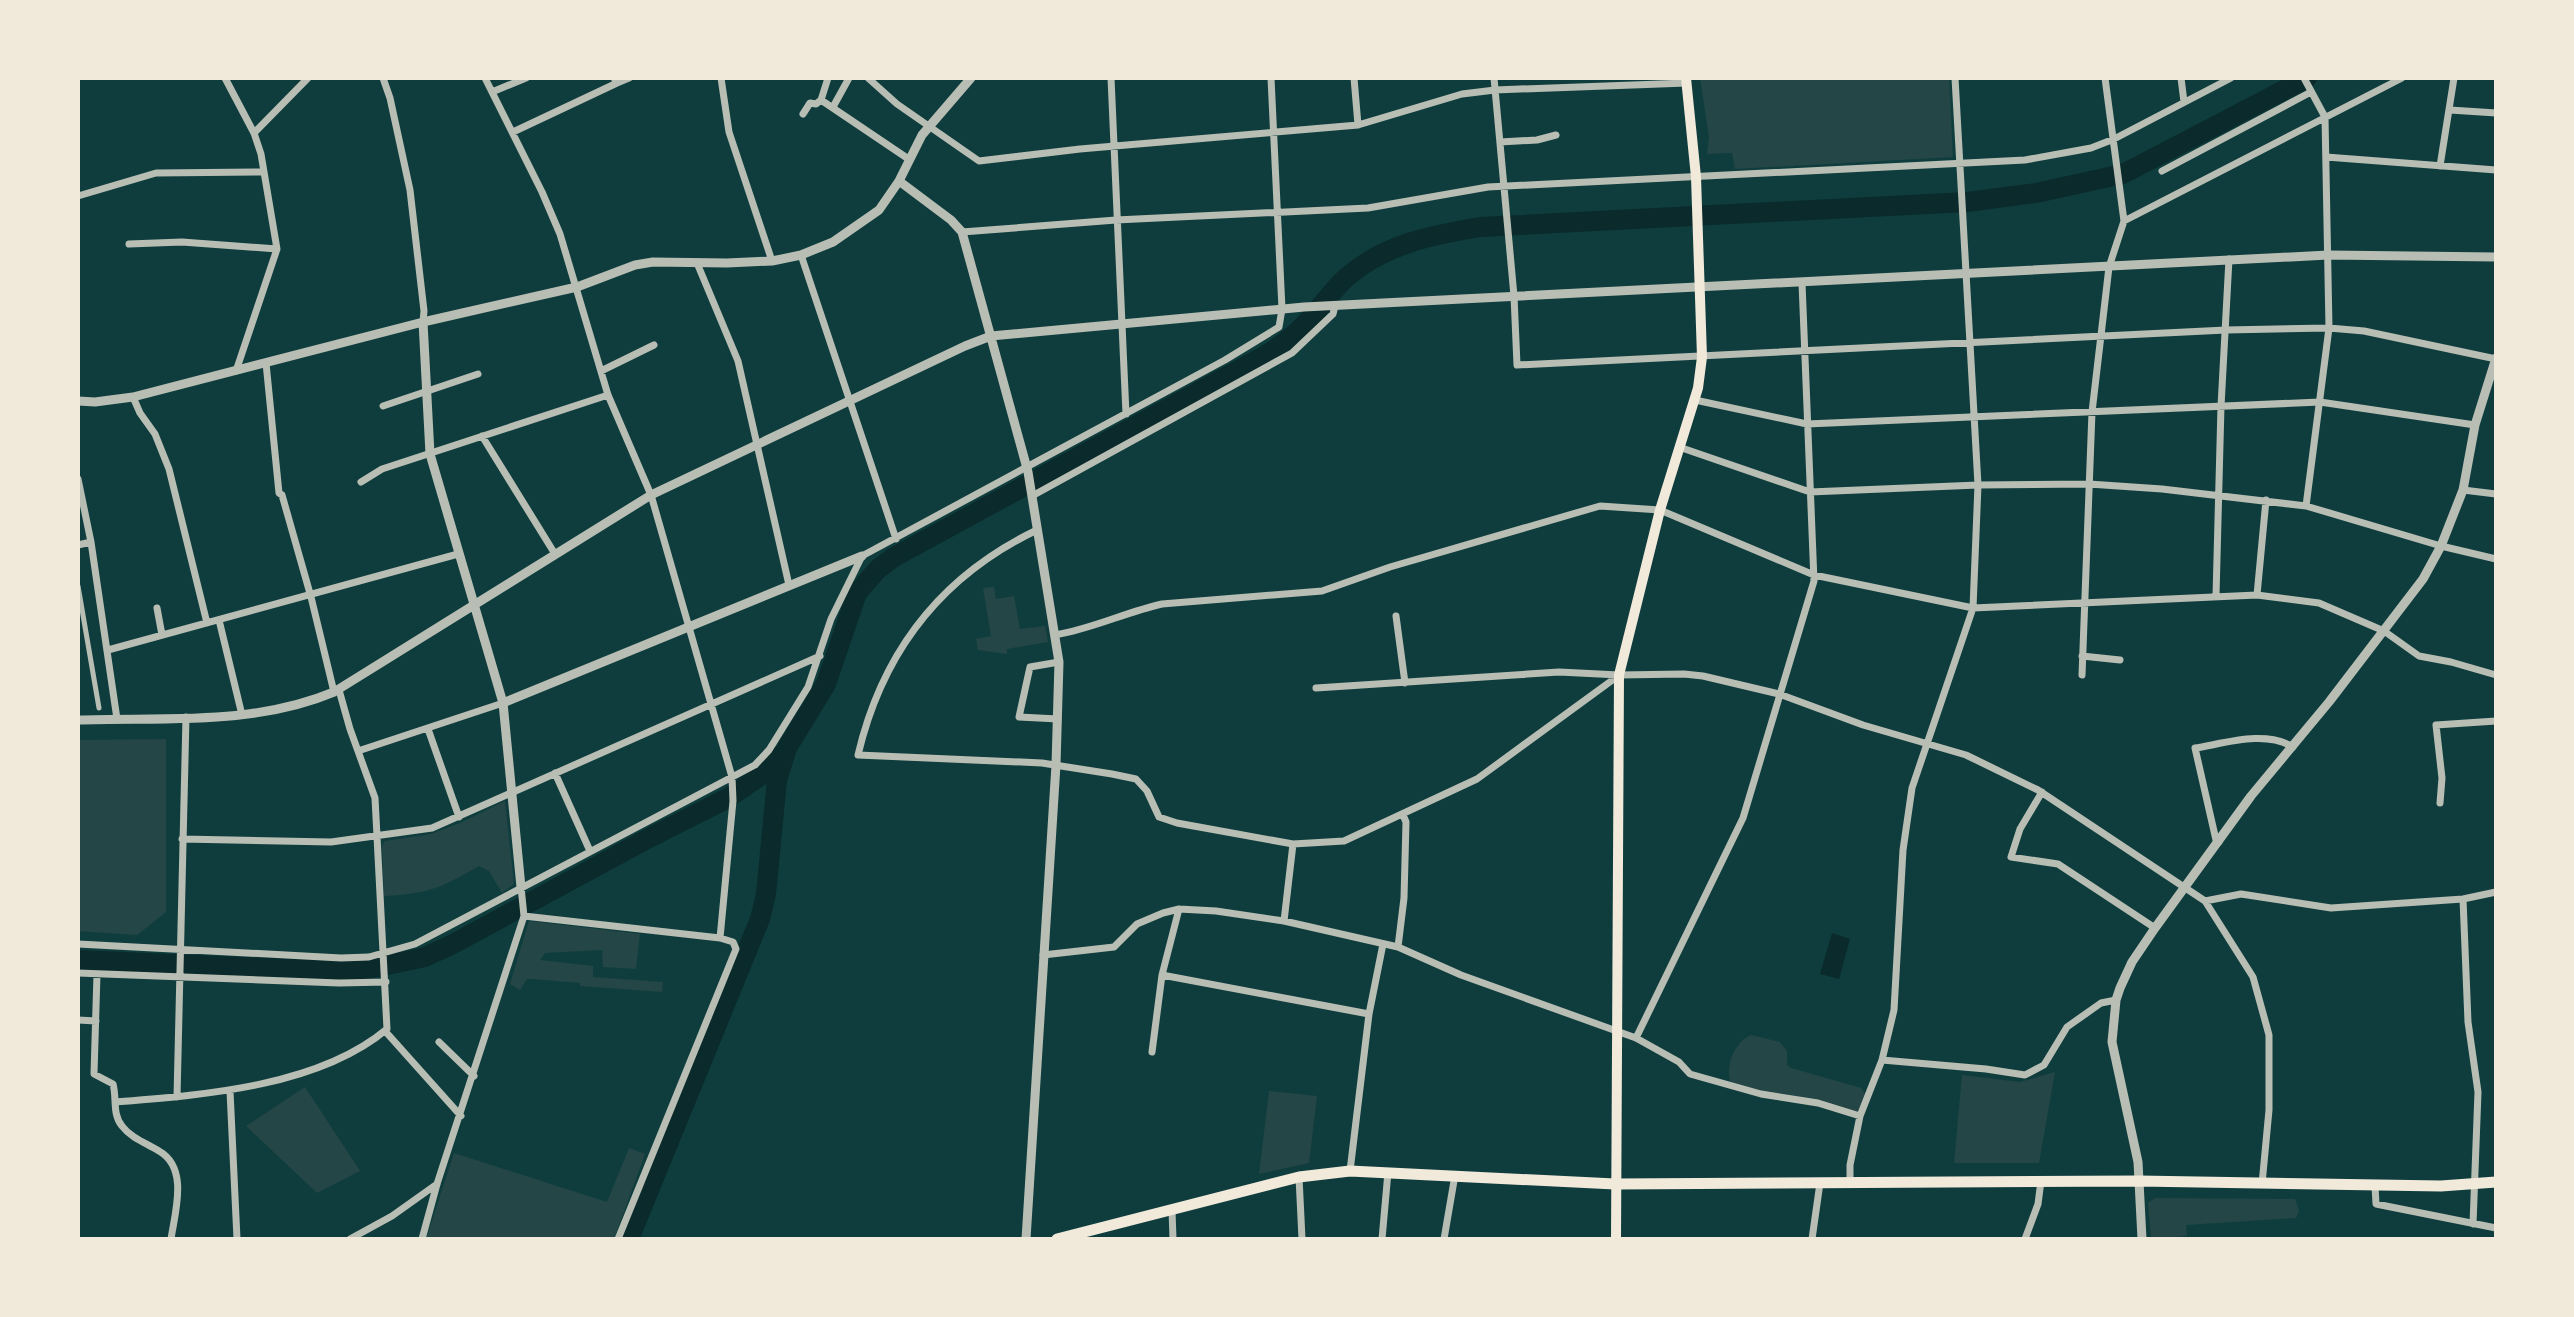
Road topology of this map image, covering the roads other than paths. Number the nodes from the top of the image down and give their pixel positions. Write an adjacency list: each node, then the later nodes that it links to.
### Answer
1 (225, 78): 39 (street)
2 (308, 78): 39 (street)
3 (383, 78): 76 (street)
4 (485, 78): 28 (street)
5 (526, 78): 28 (street)
6 (629, 78): 23 (street)
7 (721, 78): 66 (street)
8 (828, 78): 29 (street)
9 (849, 78): 31 (street)
10 (868, 78): 37 (street)
11 (971, 78): 37 (street)
12 (1111, 78): 44 (street)
13 (1271, 78): 40 (street)
14 (1354, 78): 36 (street)
15 (1494, 78): 26 (street)
16 (1955, 78): 47 (street)
17 (2105, 78): 42 (street)
18 (2181, 78): 30 (street)
19 (2231, 78): 30 (street)
20 (2304, 78): 27 (street)
21 (2402, 78): 35 (street)
22 (2454, 78): 32 (street)
23 (615, 80): 38 (street)
24 (1686, 80): 25 (street); 52 (main road)
25 (1566, 83): 26 (street)
26 (1495, 90): 36 (street); 43 (street)
27 (2311, 91): 35 (street); 50 (street)
28 (492, 92): 38 (street)
29 (821, 100): 31 (street); 34 (street)
30 (2184, 102): 42 (street)
31 (833, 107): 46 (street)
32 (2450, 110): 33 (street); 48 (street)
33 (2496, 113)
34 (803, 114)
35 (2325, 117): 45 (street); 58 (street)
36 (1358, 125): 40 (street)
37 (930, 126): 44 (street); 46 (street)
38 (513, 132): 71 (street)
39 (254, 133): 51 (street)
40 (1274, 133): 44 (street); 56 (street)
41 (1556, 135): 43 (street)
42 (2114, 139): 47 (street); 58 (street)
43 (1500, 142): 54 (street)
44 (1114, 146): 57 (street)
45 (2326, 157): 48 (street); 63 (street)
46 (910, 160): 53 (street)
47 (1960, 164): 52 (street); 69 (street)
48 (2440, 166): 49 (street)
49 (2496, 170)
50 (2162, 171)
51 (264, 172): 55 (street); 61 (street)
52 (1696, 177): 54 (street); 72 (main road)
53 (899, 181): 59 (street); 62 (street)
54 (1504, 187): 56 (street); 73 (street)
55 (78, 196)
56 (1277, 212): 57 (street); 75 (street)
57 (1116, 220): 59 (street); 77 (street)
58 (2124, 221): 68 (street)
59 (962, 232): 80 (street)
60 (129, 244): 61 (street)
61 (277, 249): 88 (street)
62 (801, 255): 66 (street); 96 (street)
63 (2328, 255): 64 (street); 65 (street); 78 (street)
64 (2496, 257)
65 (2229, 259): 68 (street); 79 (street)
66 (772, 261): 67 (street)
67 (697, 263): 71 (street); 106 (street)
68 (2109, 267): 69 (street); 81 (street)
69 (1965, 274): 70 (street); 82 (street)
70 (1802, 283): 72 (street); 84 (street)
71 (577, 287): 76 (street); 89 (street)
72 (1700, 287): 73 (street); 85 (main road)
73 (1514, 296): 74 (street); 85 (street)
74 (1334, 306): 75 (street); 116 (street)
75 (1282, 309): 77 (street); 101 (street)
76 (423, 322): 87 (street); 91 (street)
77 (1121, 323): 80 (street); 101 (street)
78 (2329, 328): 79 (street); 86 (street); 97 (street)
79 (2226, 330): 81 (street); 99 (street)
80 (991, 336): 96 (street); 109 (street)
81 (2101, 337): 82 (street); 100 (street)
82 (1970, 344): 84 (street); 102 (street)
83 (654, 345): 89 (street)
84 (1804, 353): 85 (street); 103 (street)
85 (1702, 357): 94 (main road)
86 (2496, 358): 104 (street)
87 (266, 363): 88 (street); 139 (street)
88 (236, 371): 93 (street)
89 (601, 371): 92 (street)
90 (478, 374): 91 (street)
91 (426, 389): 98 (street); 108 (street)
92 (608, 395): 105 (street); 118 (street)
93 (133, 397): 95 (street); 131 (street)
94 (1695, 400): 103 (street); 107 (main road)
95 (78, 401)
96 (849, 401): 106 (street); 124 (street)
97 (2320, 402): 99 (street); 104 (street); 121 (street)
98 (383, 406)
99 (2221, 406): 100 (street); 119 (street)
100 (2092, 412): 102 (street); 112 (street)
101 (1126, 414): 109 (street)
102 (1974, 417): 103 (street); 113 (street)
103 (1807, 424): 115 (street)
104 (2475, 425): 114 (street)
105 (482, 436): 108 (street); 129 (street)
106 (756, 446): 118 (street); 135 (street)
107 (1679, 447): 115 (street); 122 (main road)
108 (430, 454): 111 (street); 128 (street)
109 (1027, 470): 116 (street); 124 (street)
110 (78, 479): 125 (street)
111 (361, 482)
112 (2089, 484): 113 (street); 119 (street); 140 (street)
113 (1978, 485): 115 (street); 143 (street)
114 (2463, 490): 117 (street); 127 (street)
115 (1810, 492): 134 (street)
116 (1032, 494): 123 (street)
117 (2496, 494)
118 (651, 495): 129 (street); 147 (street)
119 (2218, 495): 120 (street); 138 (street)
120 (2266, 500): 121 (street); 137 (street)
121 (2306, 506): 127 (street)
122 (1660, 510): 134 (street); 150 (street); 157 (main road)
123 (1037, 530): 150 (street); 178 (street)
124 (896, 539): 132 (street)
125 (91, 542): 126 (street); 151 (street)
126 (78, 545)
127 (2441, 546): 133 (street); 148 (street)
128 (458, 554): 139 (street); 141 (street)
129 (555, 554): 141 (street)
130 (180, 556): 131 (street)
131 (191, 556): 146 (street)
132 (862, 556): 135 (street); 152 (street)
133 (2496, 559)
134 (1814, 575): 143 (street); 164 (street)
135 (789, 585): 147 (street)
136 (78, 586): 167 (street)
137 (2257, 595): 138 (street); 148 (street)
138 (2216, 596): 140 (street)
139 (311, 597): 145 (street); 163 (street)
140 (2084, 602): 143 (street); 153 (street)
141 (473, 606): 163 (street); 165 (street)
142 (157, 608): 149 (street)
143 (1973, 608): 175 (street)
144 (1396, 616): 161 (street)
145 (219, 620): 146 (street); 168 (street)
146 (207, 623): 149 (street)
147 (691, 627): 156 (street); 166 (street)
148 (2384, 631): 159 (street); 176 (street)
149 (162, 635): 151 (street)
150 (1055, 635): 155 (street)
151 (108, 650): 170 (street)
152 (820, 656): 166 (street); 180 (street)
153 (2082, 656): 154 (street); 158 (street)
154 (2120, 660)
155 (1059, 662): 171 (street); 171 (street)
156 (594, 666): 160 (street); 165 (street)
157 (1619, 675): 161 (street); 164 (street); 184 (street); 217 (main road)
158 (2082, 675)
159 (2496, 675)
160 (599, 677)
161 (1405, 683): 162 (street)
162 (1316, 688)
163 (336, 691): 168 (street); 177 (street)
164 (1779, 694): 175 (street); 218 (street)
165 (503, 703): 174 (street); 182 (street)
166 (711, 703): 179 (street); 180 (street)
167 (99, 708)
168 (242, 715): 169 (street)
169 (186, 717): 170 (street); 187 (street)
170 (117, 719): 172 (street)
171 (1058, 719): 178 (street)
172 (78, 720)
173 (2496, 721): 183 (street)
174 (428, 729): 177 (street); 185 (street)
175 (1929, 743): 181 (street); 221 (street)
176 (2293, 747): 188 (street); 188 (street)
177 (358, 751): 186 (street)
178 (1056, 765): 189 (street); 205 (street)
179 (555, 773): 182 (street); 190 (street)
180 (732, 780): 190 (street); 200 (street)
181 (2042, 792): 191 (street); 199 (street)
182 (512, 793): 185 (street); 192 (street)
183 (2440, 803)
184 (1403, 815): 189 (street); 203 (street)
185 (459, 817): 186 (street)
186 (377, 837): 187 (street); 206 (street)
187 (182, 839): 204 (street)
188 (2219, 842): 191 (street)
189 (1293, 844): 198 (street)
190 (590, 851): 192 (street)
191 (2185, 889): 195 (street); 199 (street)
192 (522, 890): 197 (street); 206 (street)
193 (2496, 892): 194 (street)
194 (2463, 899): 195 (street); 240 (street)
195 (2205, 901): 239 (street)
196 (1179, 909): 198 (street); 205 (street); 210 (street)
197 (525, 913): 200 (street); 222 (street)
198 (1284, 921): 202 (street)
199 (2155, 928): 212 (street)
200 (720, 938): 249 (street)
201 (78, 944): 204 (street)
202 (1383, 944): 203 (street); 213 (street)
203 (1398, 947): 217 (street)
204 (179, 951): 206 (street); 209 (street)
205 (1043, 955): 250 (street)
206 (382, 956): 211 (street)
207 (78, 973): 208 (street)
208 (97, 974): 209 (street); 215 (street)
209 (178, 974): 211 (street); 224 (street)
210 (1162, 975): 213 (street); 220 (street)
211 (385, 978): 216 (street)
212 (2116, 1000): 221 (street); 233 (street)
213 (1369, 1014): 228 (street)
214 (78, 1020): 215 (street)
215 (96, 1021): 225 (street)
216 (385, 1031): 223 (street); 226 (street)
217 (1618, 1032): 218 (street); 238 (main road)
218 (1636, 1038): 227 (street)
219 (439, 1042): 222 (street)
220 (1152, 1052)
221 (1882, 1060): 227 (street)
222 (474, 1076): 226 (street)
223 (230, 1091): 224 (street); 246 (street)
224 (177, 1097): 225 (street)
225 (115, 1102): 245 (street)
226 (461, 1116): 237 (street)
227 (1860, 1116): 234 (street)
228 (1350, 1171): 229 (main road); 231 (main road)
229 (1388, 1172): 230 (main road); 254 (street)
230 (1455, 1175): 238 (main road); 255 (street)
231 (1299, 1177): 242 (main road); 253 (street)
232 (2041, 1181): 233 (main road); 234 (main road); 258 (street)
233 (2139, 1181): 239 (main road); 259 (street)
234 (1850, 1182): 236 (main road)
235 (2496, 1182): 240 (main road)
236 (1820, 1183): 238 (main road); 257 (street)
237 (437, 1184): 247 (street); 248 (street)
238 (1615, 1184): 256 (main road)
239 (2262, 1184): 241 (main road)
240 (2476, 1185): 241 (main road); 243 (street)
241 (2375, 1186): 243 (street)
242 (1172, 1210): 251 (main road); 252 (street)
243 (2473, 1224): 244 (street)
244 (2496, 1228)
245 (171, 1239)
246 (237, 1239)
247 (350, 1239)
248 (422, 1239)
249 (618, 1239)
250 (1026, 1239)
251 (1057, 1239)
252 (1173, 1239)
253 (1302, 1239)
254 (1382, 1239)
255 (1444, 1239)
256 (1616, 1239)
257 (1812, 1239)
258 (2025, 1239)
259 (2142, 1239)

